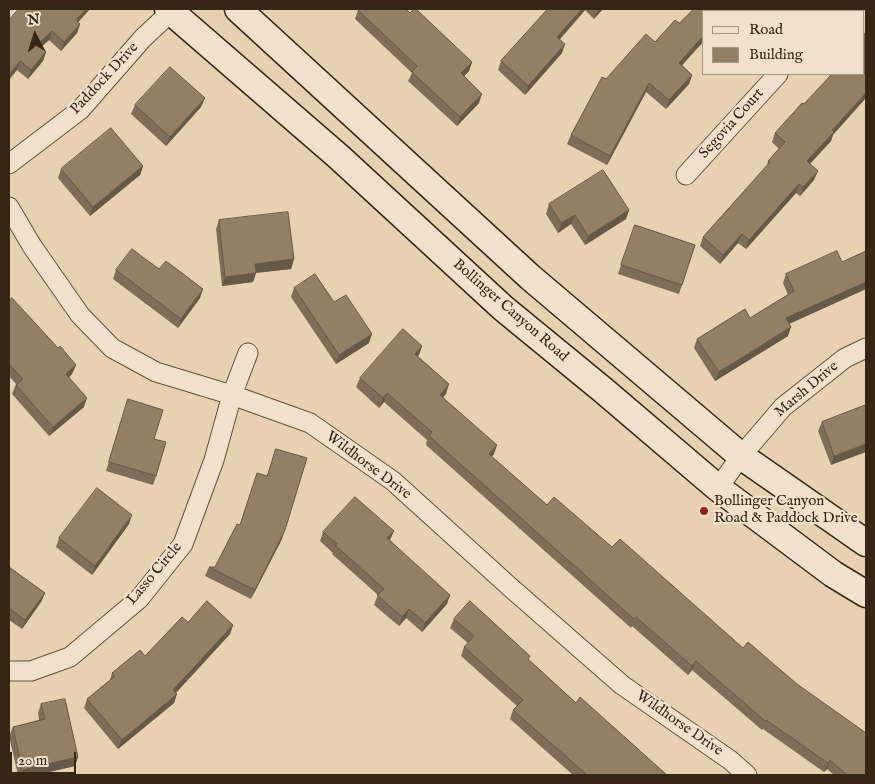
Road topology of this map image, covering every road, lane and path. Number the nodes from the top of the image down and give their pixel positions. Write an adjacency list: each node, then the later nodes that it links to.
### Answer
1 (238, 9): 10 (main road)
2 (171, 10): 4 (street, Paddock Drive); 11 (main road, Bollinger Canyon Road)
3 (777, 75): 5 (street, Segovia Court)
4 (9, 164)
5 (686, 175)
6 (9, 207): 9 (street, Wildhorse Drive)
7 (866, 348): 10 (street, Marsh Drive)
8 (248, 353): 9 (street, Lasso Circle)
9 (232, 395): 14 (street, Lasso Circle); 15 (street, Wildhorse Drive)
10 (741, 456): 11 (street, Marsh Drive); 12 (main road)
11 (718, 488): 13 (main road, Bollinger Canyon Road)
12 (866, 543)
13 (866, 594)
14 (9, 671)
15 (747, 775)

